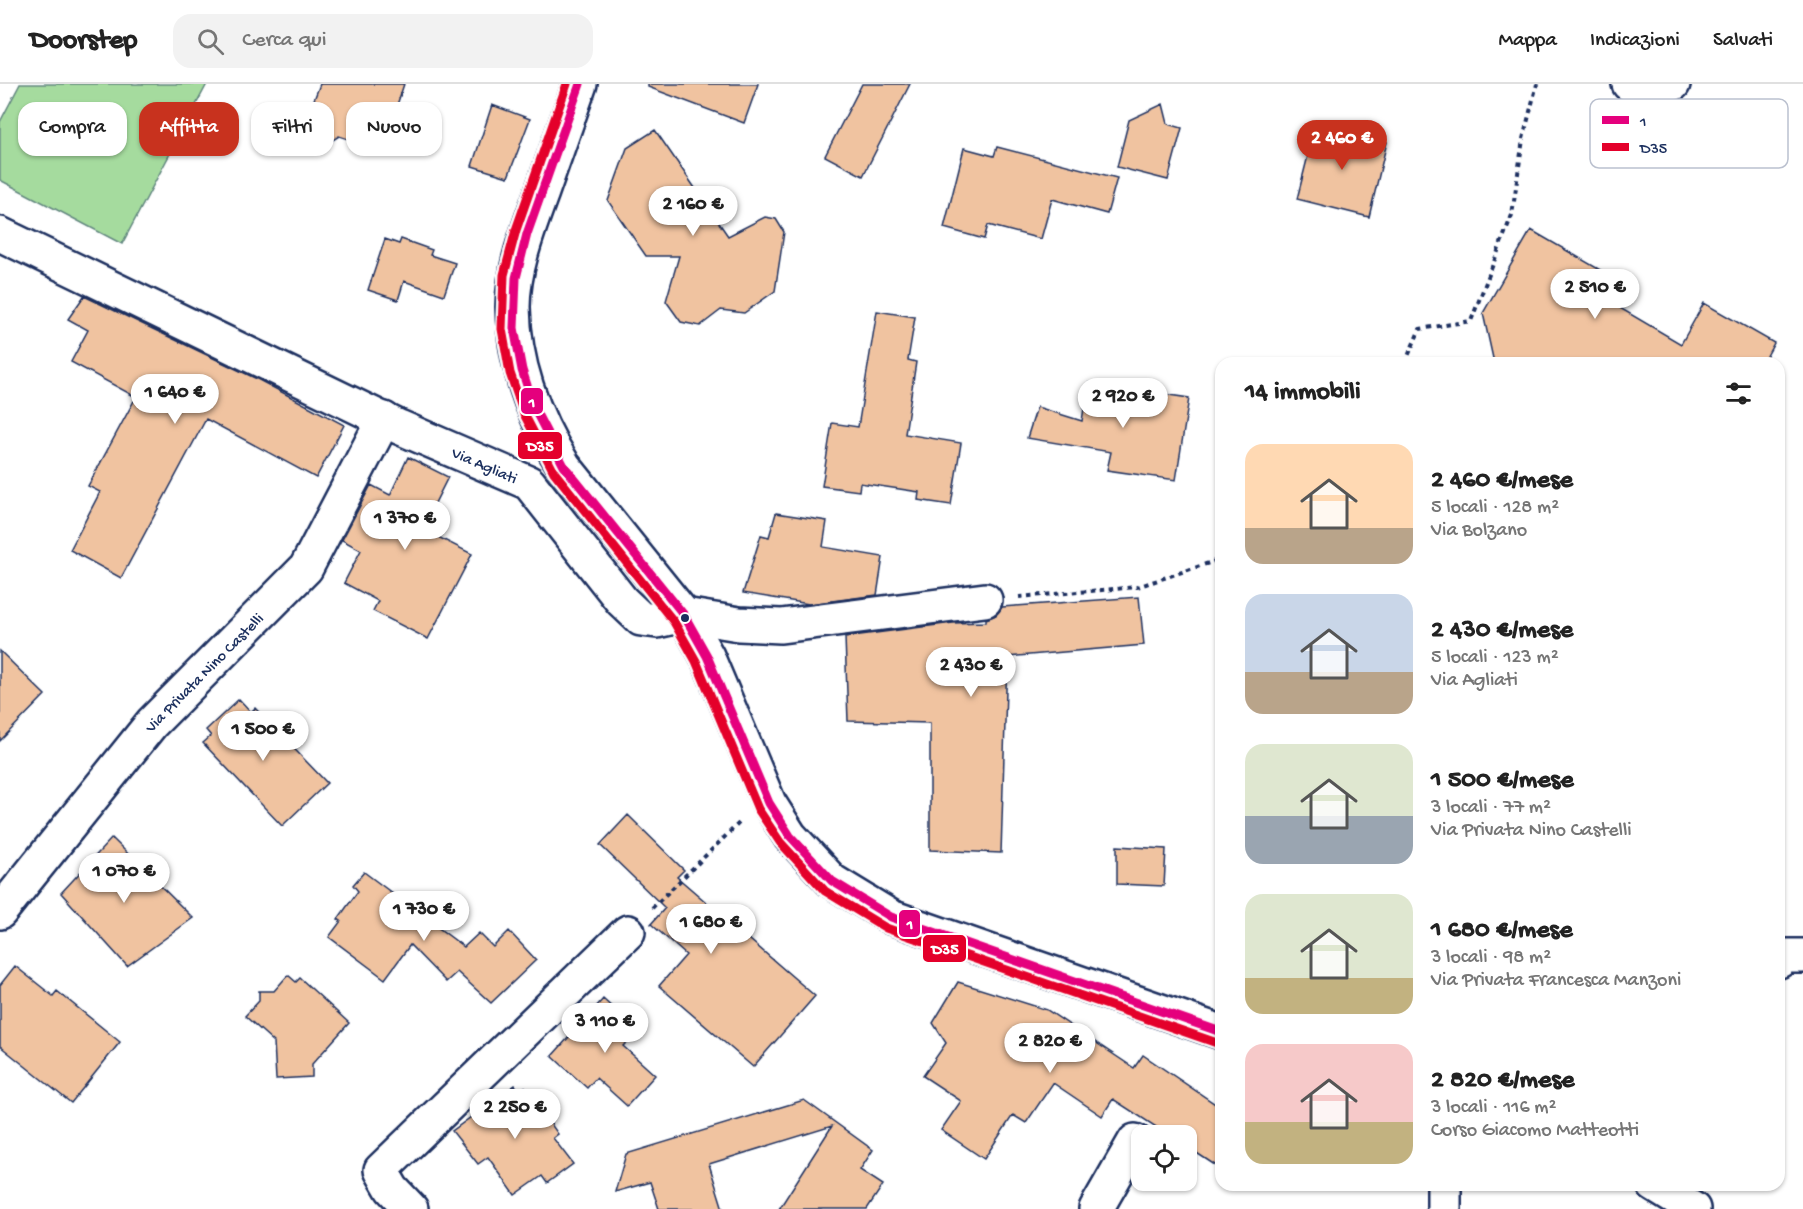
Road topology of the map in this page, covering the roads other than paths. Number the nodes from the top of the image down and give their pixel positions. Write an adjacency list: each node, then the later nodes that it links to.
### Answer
1 (580, 84): 7 (street)
2 (1629, 84): 3 (street)
3 (1673, 84)
4 (0, 234): 5 (street, Via Agliati)
5 (384, 420): 7 (street, Via Agliati); 8 (street, Via Privata Nino Castelli)
6 (986, 600): 7 (street, Via Agliati)
7 (684, 615): 12 (street)
8 (0, 912)
9 (628, 932): 16 (street)
10 (1803, 956): 11 (street)
11 (1785, 957)
12 (1215, 1030)
13 (1131, 1148): 17 (street)
14 (1444, 1191): 18 (street)
15 (1664, 1191): 19 (street)
16 (411, 1209)
17 (1096, 1209)
18 (1444, 1209)
19 (1692, 1209)

